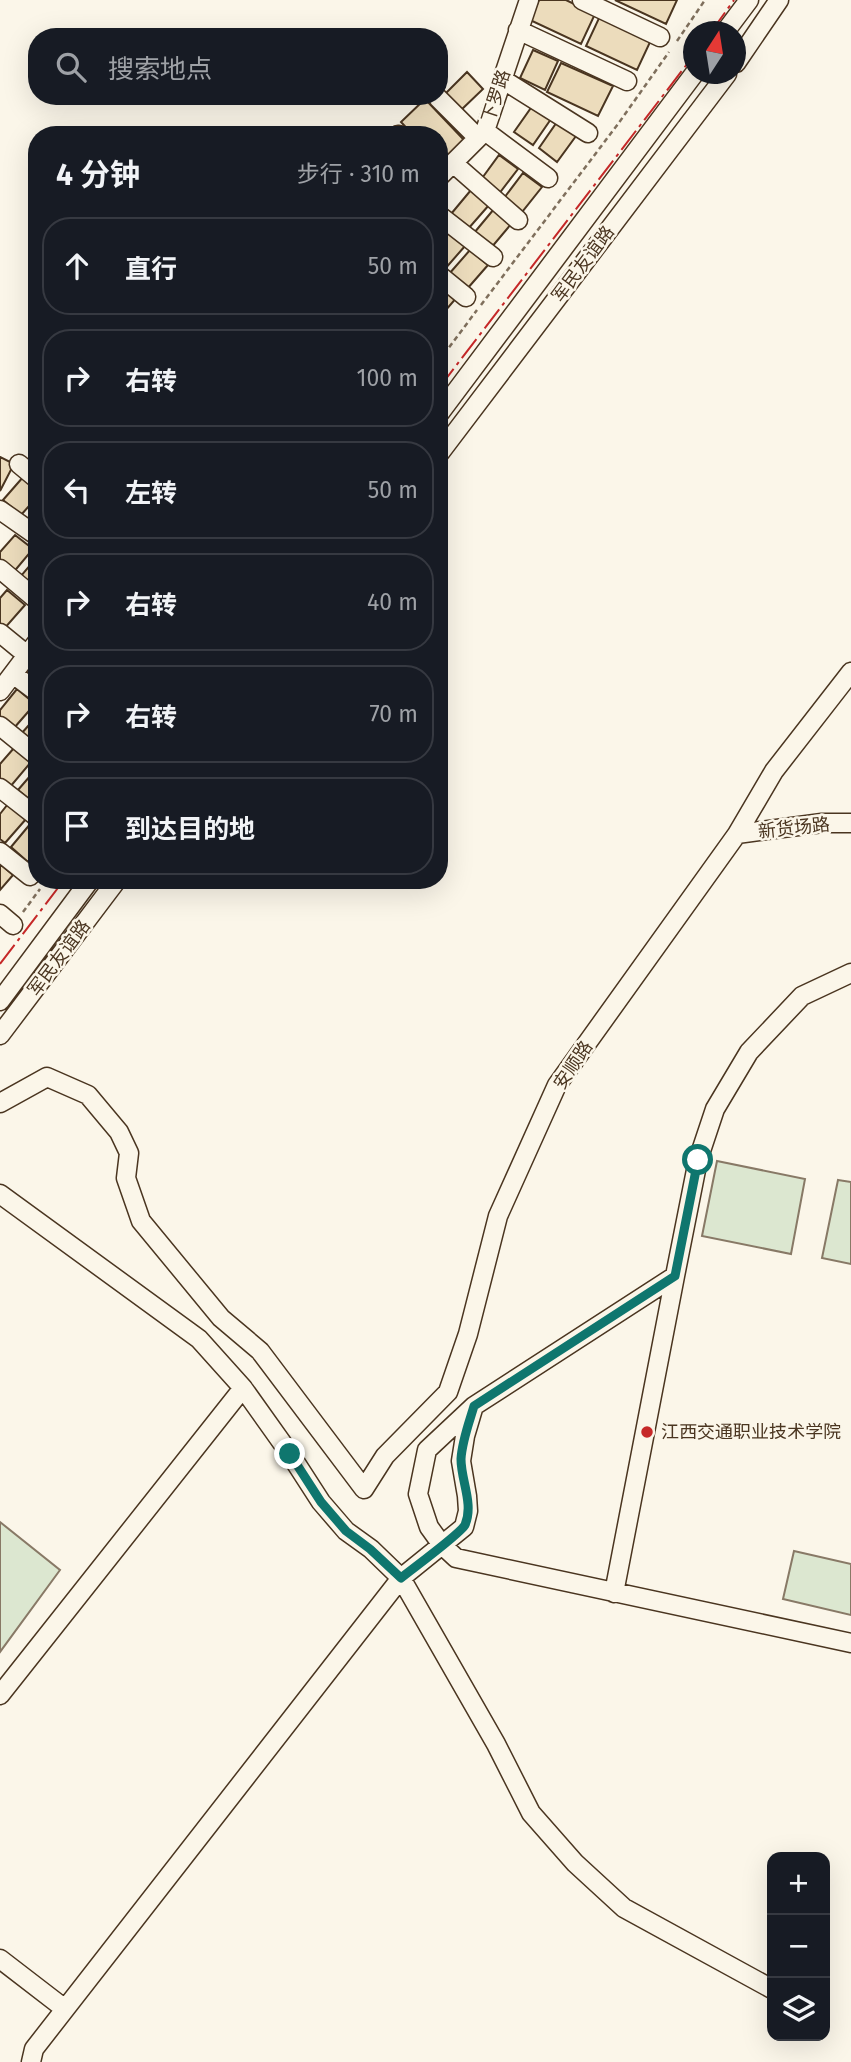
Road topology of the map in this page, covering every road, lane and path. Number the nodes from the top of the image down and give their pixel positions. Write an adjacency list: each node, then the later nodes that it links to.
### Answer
1 (529, 0): 7 (street, 下罗路)
2 (582, 0): 8 (street)
3 (705, 0): 25 (path)
4 (749, 0): 6 (street)
5 (779, 0): 9 (street)
6 (733, 21)
7 (518, 30): 10 (street, 下罗路); 11 (street)
8 (660, 37)
9 (746, 48)
10 (502, 79): 15 (street); 16 (street, 下罗路)
11 (627, 81)
12 (686, 84): 26 (street, 军民友谊路)
13 (719, 84): 27 (street, 军民友谊路)
14 (447, 105): 16 (street)
15 (588, 132)
16 (482, 135): 17 (street, 下罗路); 19 (street)
17 (453, 163): 18 (street, 下罗路); 20 (street)
18 (448, 168)
19 (548, 178)
20 (518, 220)
21 (448, 222): 22 (street)
22 (493, 257)
23 (448, 282): 24 (street)
24 (466, 296)
25 (448, 349)
26 (448, 402)
27 (448, 442)
28 (19, 464): 29 (street)
29 (28, 471)
30 (0, 509): 31 (street)
31 (28, 529)
32 (0, 569): 33 (street)
33 (28, 592)
34 (0, 633): 35 (street)
35 (28, 646)
36 (28, 653): 38 (street)
37 (851, 672): 46 (street, 安顺路)
38 (13, 674): 39 (street); 40 (street)
39 (28, 685)
40 (0, 691)
41 (0, 726): 42 (street)
42 (28, 749)
43 (0, 788): 44 (street)
44 (28, 810)
45 (851, 823): 46 (street, 新货场路)
46 (737, 834): 54 (street, 安顺路)
47 (0, 852): 48 (street)
48 (28, 874)
49 (83, 889): 52 (street, 军民友谊路)
50 (110, 889): 53 (street, 军民友谊路)
51 (851, 973): 56 (street)
52 (0, 1001)
53 (0, 1035)
54 (0, 1104)
55 (0, 1194): 57 (street)
56 (675, 1276): 58 (street); 61 (street)
57 (243, 1388): 60 (street); 63 (street)
58 (474, 1406): 59 (street); 59 (street)
59 (442, 1545): 60 (street); 61 (street)
60 (401, 1578): 65 (street); 66 (street)
61 (614, 1593): 62 (street)
62 (851, 1643)
63 (0, 1695)
64 (0, 1959): 66 (street)
65 (767, 1986)
66 (65, 2008): 67 (street)
67 (31, 2062)

